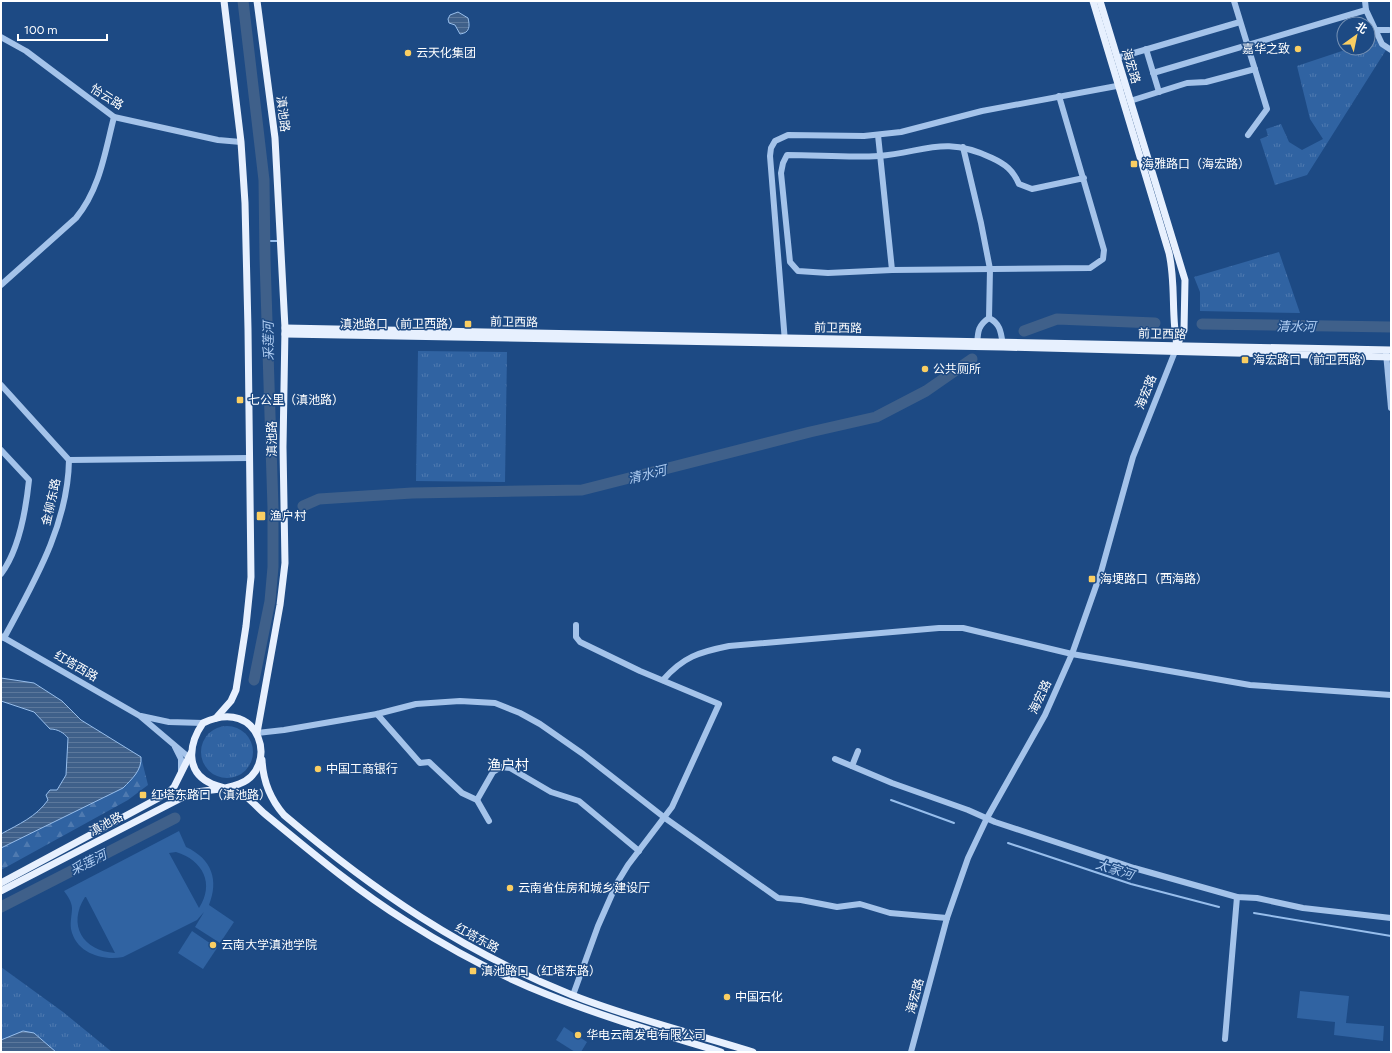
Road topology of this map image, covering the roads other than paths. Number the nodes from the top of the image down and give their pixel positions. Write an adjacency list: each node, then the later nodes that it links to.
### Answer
1 (224, 1): 26 (main road, 滇池路)
2 (257, 1): 34 (main road, 滇池路)
3 (1093, 1): 19 (main road, 海宏路)
4 (1100, 1): 16 (main road, 海宏路)
5 (1234, 1): 9 (street)
6 (1365, 1): 7 (street)
7 (1366, 10): 8 (street); 13 (street)
8 (1369, 16)
9 (1240, 22): 13 (street); 14 (street)
10 (1376, 30): 11 (street); 15 (street)
11 (1389, 30)
12 (1, 37): 23 (street, 怡云路)
13 (1247, 45): 17 (street); 18 (street)
14 (1146, 49): 16 (street); 18 (street)
15 (1391, 50)
16 (1117, 58): 19 (main road, 海宏路)
17 (1255, 69): 20 (street); 25 (street)
18 (1153, 73): 20 (street)
19 (1122, 85): 21 (street); 22 (main road, 海宏路); 38 (main road, 海宏路)
20 (1159, 92): 22 (street)
21 (1059, 96): 24 (street); 29 (street)
22 (1130, 101): 38 (main road, 海宏路)
23 (114, 117): 26 (street, 怡云路); 32 (street)
24 (878, 135): 28 (street); 35 (street)
25 (1248, 135)
26 (241, 142): 43 (main road, 滇池路)
27 (963, 147): 28 (street); 29 (street); 30 (street)
28 (879, 156): 31 (street); 31 (street)
29 (1084, 178): 30 (street)
30 (990, 269): 31 (street); 33 (street)
31 (892, 270)
32 (1, 285)
33 (989, 318): 36 (street); 37 (street)
34 (285, 331): 35 (main road, 前卫西路); 55 (main road, 滇池路)
35 (785, 341): 36 (main road, 前卫西路)
36 (977, 344): 37 (main road, 前卫西路)
37 (1002, 344): 38 (main road, 前卫西路)
38 (1176, 348): 39 (main road, 前卫西路); 48 (street, 海宏路)
39 (1389, 353): 41 (street)
40 (2, 390): 44 (street)
41 (1391, 408)
42 (1, 450): 45 (street)
43 (249, 458): 44 (street); 53 (main road, 滇池路)
44 (69, 460): 47 (street, 金柳东路)
45 (1, 574)
46 (576, 625): 49 (street)
47 (3, 637): 52 (street, 红塔西路)
48 (1072, 654): 49 (street); 50 (street); 66 (street, 海宏路)
49 (663, 680): 65 (street)
50 (1391, 695)
51 (378, 714): 55 (street); 64 (street); 65 (street)
52 (140, 716): 54 (street); 56 (street)
53 (216, 718): 54 (main road); 55 (main road)
54 (203, 723): 59 (main road)
55 (256, 732): 57 (main road)
56 (175, 746): 59 (street); 62 (street)
57 (262, 750): 63 (main road); 74 (main road, 红塔东路)
58 (858, 751): 61 (street)
59 (191, 756): 62 (main road, 滇池路); 63 (main road)
60 (835, 759): 61 (street)
61 (852, 766): 66 (street)
62 (181, 773): 69 (main road, 滇池路)
63 (225, 787): 70 (main road, 滇池路); 76 (main road, 红塔东路)
64 (477, 800): 67 (street); 68 (street)
65 (665, 818): 68 (street); 72 (street)
66 (987, 818): 71 (street); 72 (street, 海宏路)
67 (489, 821)
68 (639, 851): 74 (street)
69 (1, 883)
70 (1, 891)
71 (1237, 897): 73 (street); 75 (street)
72 (947, 918): 78 (street, 海宏路)
73 (1391, 918)
74 (573, 995): 77 (main road, 红塔东路)
75 (1225, 1039)
76 (721, 1052)
77 (753, 1052)
78 (911, 1052)

